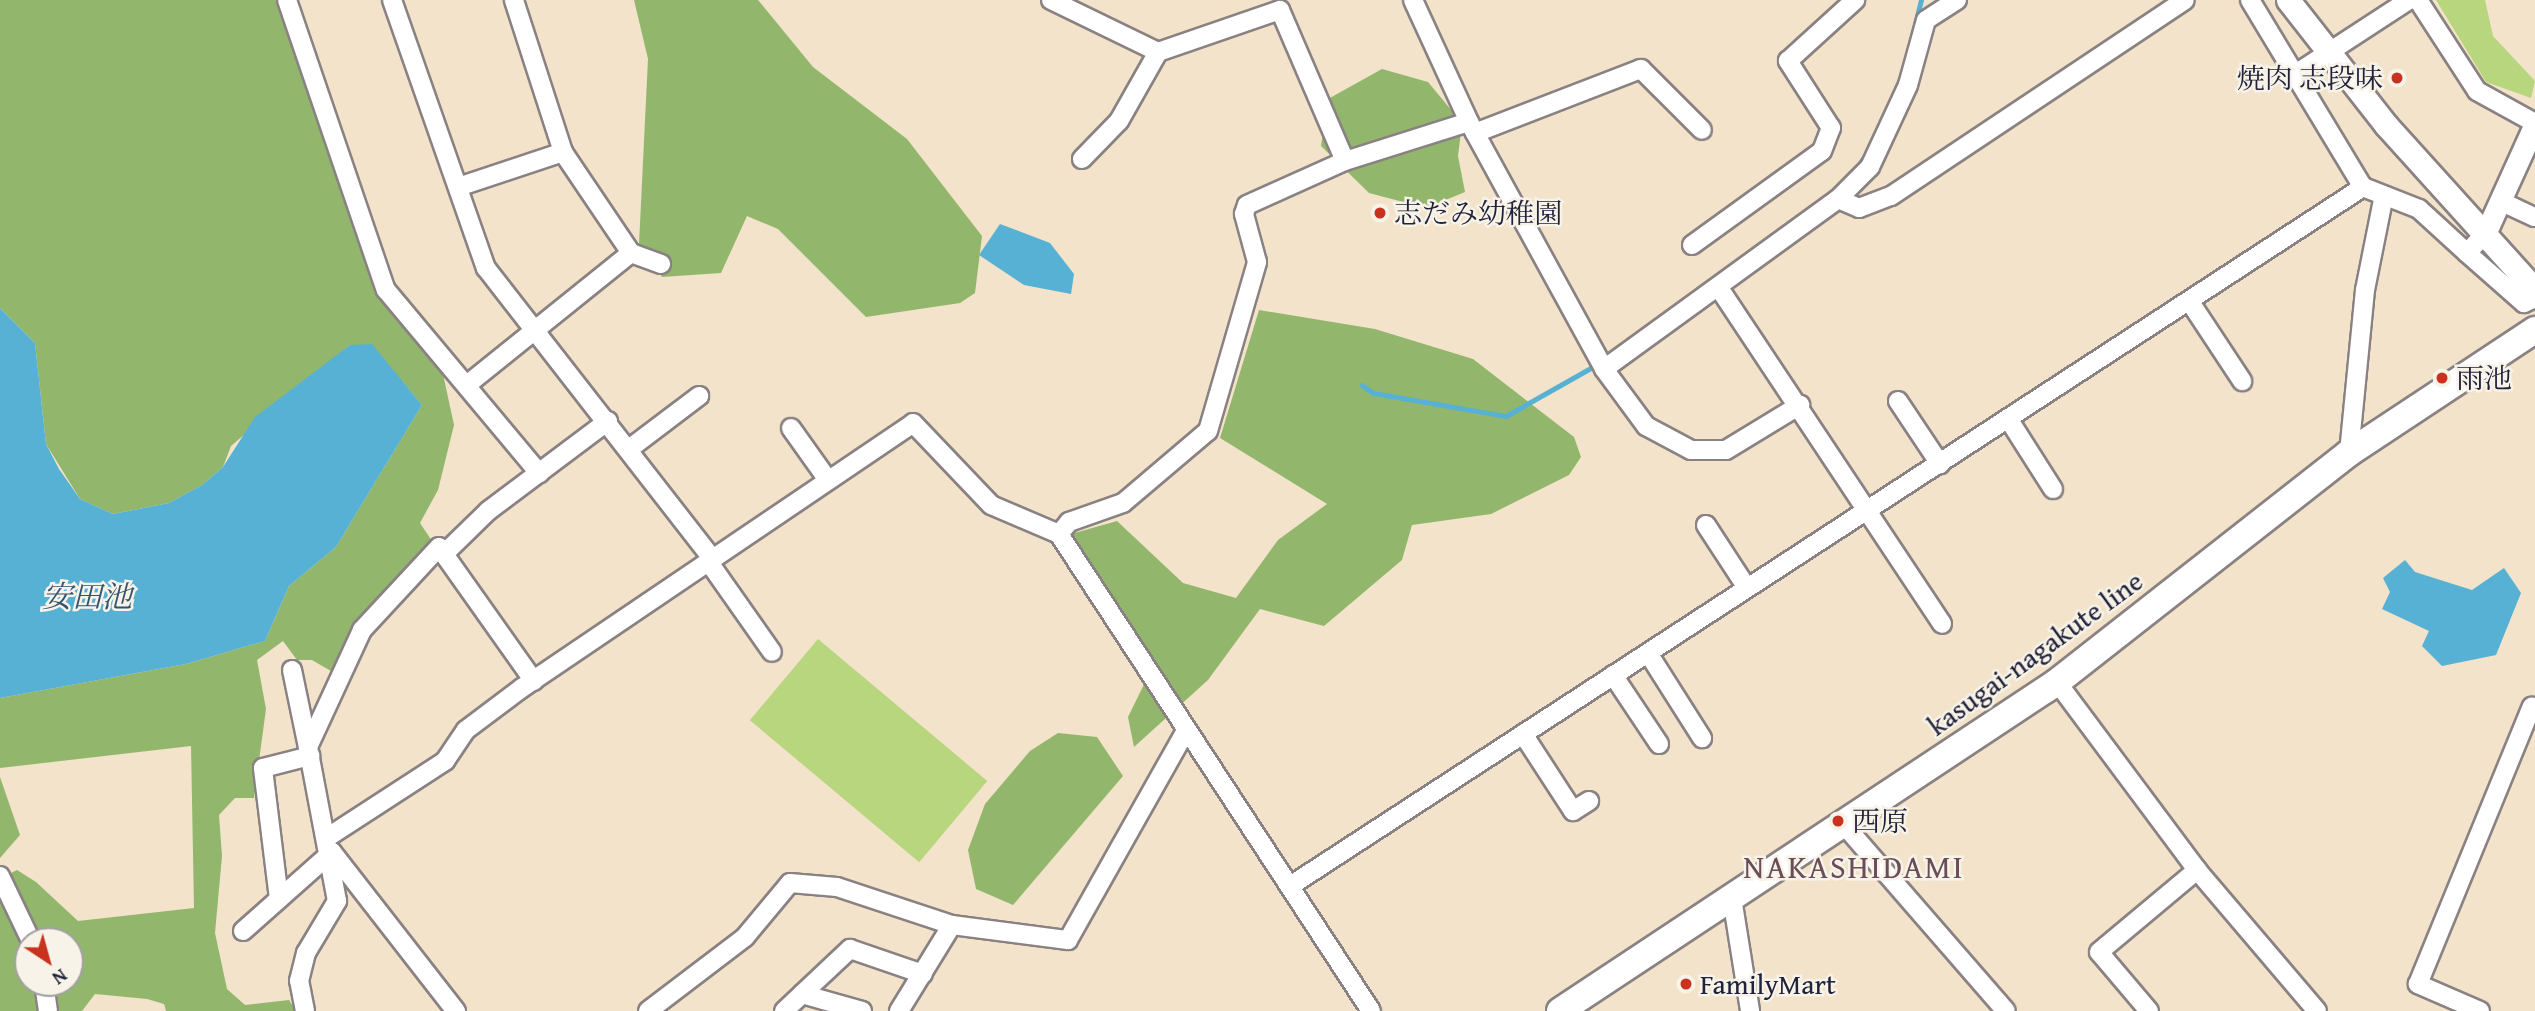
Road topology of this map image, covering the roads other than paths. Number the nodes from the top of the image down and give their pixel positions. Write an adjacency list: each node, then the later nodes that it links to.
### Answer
1 (287, 0): 41 (street)
2 (392, 0): 22 (street)
3 (514, 0): 19 (street)
4 (1051, 0): 13 (street)
5 (1413, 0): 17 (street)
6 (1855, 0): 29 (street)
7 (1957, 0): 24 (street)
8 (2185, 0): 24 (street)
9 (2250, 0): 15 (street)
10 (2288, 0): 14 (main road)
11 (2409, 0): 14 (street)
12 (2418, 0): 16 (street)
13 (1157, 52): 20 (street); 21 (street)
14 (2327, 55): 15 (street); 28 (main road)
15 (2297, 73): 23 (street)
16 (2535, 124): 26 (street)
17 (1472, 127): 18 (street); 21 (street); 39 (street)
18 (1702, 130)
19 (563, 152): 22 (street); 30 (street)
20 (1082, 159)
21 (1345, 161): 56 (street)
22 (458, 187): 37 (street)
23 (2363, 187): 25 (street); 36 (street)
24 (1838, 199): 33 (street)
25 (2383, 200): 31 (street); 49 (street)
26 (2500, 201): 27 (street); 28 (street)
27 (2535, 217)
28 (2485, 234): 31 (street); 34 (main road)
29 (1692, 245)
30 (631, 253): 32 (street); 37 (street)
31 (2467, 253): 35 (street)
32 (661, 264)
33 (1719, 288): 39 (street); 44 (street)
34 (2535, 290)
35 (2535, 298)
36 (2190, 302): 40 (street); 45 (street)
37 (538, 329): 41 (street); 46 (street)
38 (2535, 330): 49 (main road, kasugai-nagakute line)
39 (1600, 363): 44 (street)
40 (2242, 381)
41 (468, 384): 51 (street)
42 (699, 396): 48 (street)
43 (1898, 401): 50 (street)
44 (1800, 405): 54 (street)
45 (2009, 419): 50 (street); 53 (street)
46 (608, 421): 48 (street); 51 (street)
47 (790, 428): 52 (street)
48 (629, 449): 58 (street)
49 (2349, 453): 66 (main road, kasugai-nagakute line)
50 (1940, 464): 54 (street)
51 (539, 473): 57 (street)
52 (828, 480): 56 (street); 58 (street)
53 (2053, 489)
54 (1868, 511): 59 (street); 60 (street)
55 (1706, 525): 59 (street)
56 (1059, 534): 68 (street)
57 (445, 553): 65 (street); 72 (street)
58 (710, 559): 61 (street); 65 (street)
59 (1747, 588): 62 (street)
60 (1942, 624)
61 (772, 652)
62 (1648, 653): 64 (street); 70 (street)
63 (292, 670): 72 (street)
64 (1613, 675): 69 (street); 71 (street)
65 (534, 681): 75 (street)
66 (2057, 682): 74 (main road, kasugai-nagakute line); 76 (street)
67 (2532, 706): 99 (street)
68 (1185, 732): 78 (street); 81 (street)
69 (1523, 734): 73 (street); 78 (street)
70 (1702, 738)
71 (1659, 744)
72 (309, 751): 75 (street); 80 (street)
73 (1589, 801)
74 (1845, 827): 79 (main road, kasugai-nagakute line); 96 (street)
75 (330, 844): 80 (street); 87 (street); 88 (street)
76 (2197, 870): 86 (street); 97 (street)
77 (0, 876): 82 (street)
78 (1290, 886): 93 (street)
79 (1732, 898): 94 (main road, kasugai-nagakute line); 95 (street)
80 (279, 899): 83 (street)
81 (952, 925): 84 (street); 89 (street)
82 (24, 927)
83 (243, 931)
84 (923, 974): 85 (street); 92 (street)
85 (802, 994): 90 (street); 91 (street)
86 (2297, 1004): 98 (street)
87 (305, 1011)
88 (456, 1011)
89 (648, 1011)
90 (784, 1011)
91 (862, 1011)
92 (898, 1011)
93 (1371, 1011)
94 (1560, 1011)
95 (1750, 1011)
96 (2006, 1011)
97 (2149, 1011)
98 (2317, 1011)
99 (2480, 1011)

